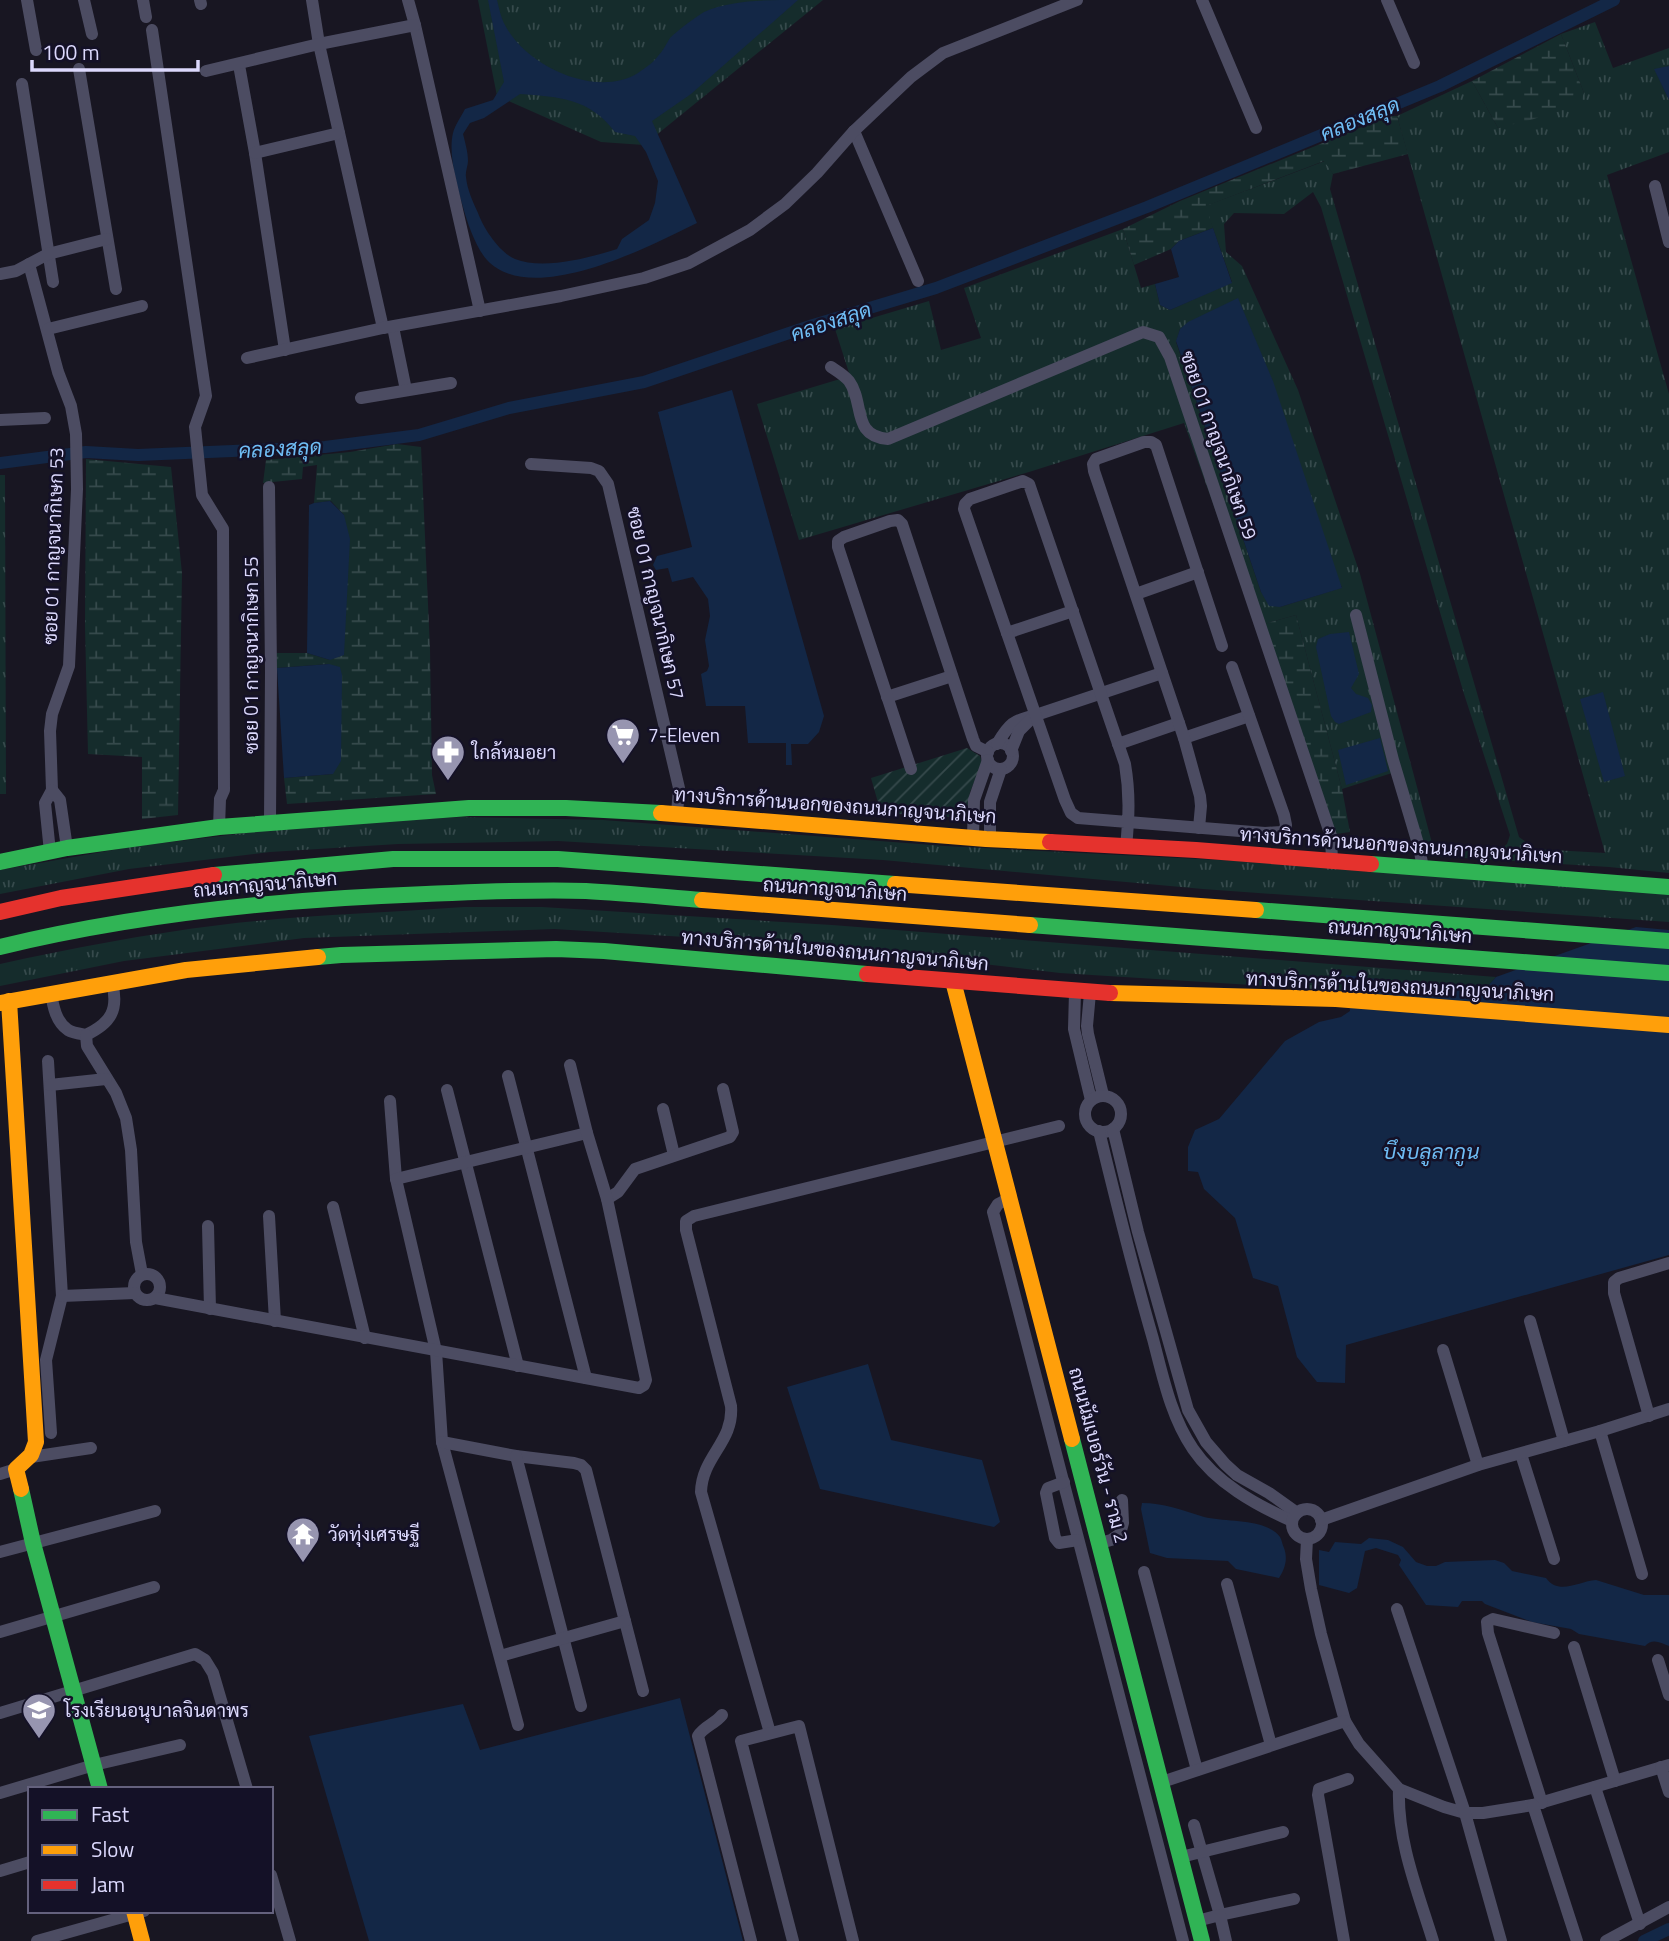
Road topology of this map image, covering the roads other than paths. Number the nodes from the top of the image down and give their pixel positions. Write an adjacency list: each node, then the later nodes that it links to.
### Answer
1 (27, 0): 14 (street)
2 (84, 0): 12 (street)
3 (143, 0): 9 (street)
4 (312, 0): 13 (street)
5 (408, 0): 10 (street)
6 (1077, 0): 21 (street)
7 (1202, 0): 20 (street)
8 (1387, 0): 15 (street)
9 (146, 17)
10 (415, 24): 13 (street); 34 (street)
11 (152, 30): 71 (street)
12 (92, 34)
13 (319, 44): 16 (street); 22 (street)
14 (36, 50)
15 (1414, 63)
16 (239, 65): 18 (street); 23 (street)
17 (79, 69): 25 (street)
18 (206, 71)
19 (22, 84): 27 (street)
20 (1256, 128)
21 (853, 131): 30 (street); 34 (street)
22 (339, 133): 23 (street); 35 (street)
23 (255, 153): 37 (street)
24 (1655, 186): 26 (street)
25 (107, 239): 27 (street); 32 (street)
26 (1669, 242)
27 (48, 254): 28 (street); 31 (street)
28 (29, 264): 29 (street); 36 (street, ซอย 01 กาญจนากิเษก 53)
29 (0, 274)
30 (918, 281)
31 (53, 282)
32 (116, 289)
33 (142, 306): 36 (street)
34 (480, 311): 35 (street)
35 (388, 327): 37 (street); 41 (street)
36 (48, 329): 67 (street, ซอย 01 กาญจนากิเษก 53)
37 (285, 350): 38 (street)
38 (247, 358)
39 (831, 367): 78 (street, ซอย 01 กาญจนาภิเษก 59)
40 (451, 383): 41 (street)
41 (406, 390): 42 (street)
42 (361, 398)
43 (45, 418): 44 (street)
44 (0, 420)
45 (531, 464): 68 (street, ซอย 01 กาญจนากิเษก 57)
46 (269, 488): 69 (street, ซอย 01 กาญจนากิเษก 55)
47 (1198, 572): 48 (street); 48 (street); 52 (street)
48 (1136, 594): 54 (street)
49 (1073, 611): 51 (street); 51 (street); 56 (street)
50 (1356, 615): 80 (street)
51 (1007, 633): 58 (street)
52 (1222, 646)
53 (1232, 667): 59 (street)
54 (1163, 673): 56 (street); 60 (street)
55 (952, 676): 57 (street); 57 (street); 64 (street)
56 (1101, 694): 58 (street); 62 (street)
57 (887, 697): 65 (street)
58 (1035, 715): 63 (street); 64 (street); 70 (street)
59 (1250, 716): 61 (street); 72 (street)
60 (1179, 723): 61 (street); 62 (street)
61 (1184, 738): 72 (street)
62 (1118, 744): 70 (street)
63 (1011, 751): 64 (street); 66 (street)
64 (991, 752): 66 (street); 73 (street)
65 (911, 769)
66 (1001, 769): 74 (street)
67 (52, 790): 76 (street, ซอย 01 กาญจนากิเษก 53); 77 (street, ซอย 01 กาญจนากิเษก 53)
68 (677, 814): 69 (main road, ทางบริการด้านนอกของถนนกาญจนาภิเษก); 73 (main road, ทางบริการด้านนอกของถนนกาญจนาภิเษก)
69 (270, 822): 71 (main road, ทางบริการด้านนอกของถนนกาญจนาภิเษก)
70 (1128, 822): 72 (street); 75 (street)
71 (219, 827): 76 (main road, ทางบริการด้านนอกของถนนกาญจนาภิเษก)
72 (1199, 828)
73 (972, 837): 74 (main road, ทางบริการด้านนอกของถนนกาญจนาภิเษก)
74 (990, 839): 75 (main road, ทางบริการด้านนอกของถนนกาญจนาภิเษก)
75 (1126, 847): 78 (main road, ทางบริการด้านนอกของถนนกาญจนาภิเษก)
76 (68, 849): 77 (main road, ทางบริการด้านนอกของถนนกาญจนาภิเษก)
77 (50, 852): 79 (main road, ทางบริการด้านนอกของถนนกาญจนาภิเษก)
78 (1332, 861): 80 (main road, ทางบริการด้านนอกของถนนกาญจนาภิเษก)
79 (0, 862)
80 (1423, 868): 81 (main road, ทางบริการด้านนอกของถนนกาญจนาภิเษก)
81 (1669, 887)
82 (0, 912): 83 (main road, ถนนกาญจนาภิเษก)
83 (1669, 941)
84 (0, 947): 85 (main road, ถนนกาญจนาภิเษก)
85 (1669, 973)
86 (953, 981): 87 (main road, ทางบริการด้านในของถนนกาญจนาภิเษก); 88 (main road, ทางบริการด้านในของถนนกาญจนาภิเษก); 107 (main road, ถนนนัมเบอร์วัน - ราม 2)
87 (112, 982): 89 (main road, ทางบริการด้านในของถนนกาญจนาภิเษก); 92 (street)
88 (1083, 992): 91 (main road, ทางบริการด้านในของถนนกาญจนาภิเษก); 100 (street)
89 (51, 993): 90 (main road, ทางบริการด้านในของถนนกาญจนาภิเษก); 92 (street)
90 (4, 1002): 140 (main road)
91 (1669, 1025)
92 (86, 1035): 96 (street)
93 (48, 1061): 97 (street)
94 (570, 1065): 106 (street)
95 (508, 1076): 108 (street)
96 (106, 1079): 97 (street); 118 (street)
97 (50, 1085): 120 (street)
98 (447, 1090): 110 (street)
99 (723, 1090): 109 (street)
100 (1097, 1098): 104 (street); 105 (street)
101 (390, 1101): 111 (street)
102 (663, 1108): 109 (street)
103 (1059, 1126): 107 (street)
104 (1113, 1129): 105 (street); 148 (street)
105 (1099, 1131): 148 (street)
106 (587, 1133): 108 (street); 113 (street)
107 (996, 1142): 112 (main road, ถนนนัมเบอร์วัน - ราม 2); 179 (street)
108 (527, 1148): 110 (street); 131 (street)
109 (674, 1155): 113 (street)
110 (466, 1163): 111 (street); 130 (street)
111 (396, 1180): 129 (street)
112 (1010, 1198): 125 (main road, ถนนนัมเบอร์วัน - ราม 2); 127 (street)
113 (607, 1199): 131 (street)
114 (332, 1207): 126 (street)
115 (269, 1216): 123 (street)
116 (208, 1226): 122 (street)
117 (1669, 1263): 133 (street)
118 (142, 1274): 119 (street); 121 (street)
119 (135, 1293): 120 (street); 121 (street)
120 (62, 1296): 135 (street)
121 (155, 1298): 122 (street)
122 (210, 1309): 123 (street)
123 (275, 1321): 126 (street)
124 (1530, 1321): 136 (street)
125 (1046, 1337): 127 (street); 143 (main road, ถนนนัมเบอร์วัน - ราม 2)
126 (365, 1338): 129 (street)
127 (1027, 1342): 145 (street)
128 (1443, 1349): 142 (street)
129 (436, 1351): 130 (street); 137 (street)
130 (518, 1366): 131 (street)
131 (586, 1378)
132 (1669, 1409): 133 (street)
133 (1649, 1416): 134 (street)
134 (1600, 1431): 136 (street); 157 (street)
135 (51, 1433)
136 (1564, 1441): 139 (street)
137 (442, 1442): 141 (street); 167 (street)
138 (91, 1448): 140 (street)
139 (1521, 1454): 142 (street); 155 (street)
140 (31, 1457): 144 (main road)
141 (516, 1457): 162 (street); 165 (street)
142 (1478, 1465): 149 (street)
143 (1080, 1467): 145 (street); 153 (main road, ถนนนัมเบอร์วัน - ราม 2)
144 (8, 1472): 152 (main road)
145 (1063, 1477): 151 (street); 151 (street)
146 (1122, 1500): 153 (street)
147 (155, 1511): 152 (street)
148 (1295, 1517): 149 (street); 150 (street)
149 (1321, 1520): 150 (street)
150 (1307, 1539): 177 (street)
151 (1078, 1540): 170 (street)
152 (33, 1542): 154 (street); 161 (main road)
153 (1100, 1543): 169 (main road, ถนนนัมเบอร์วัน - ราม 2)
154 (0, 1552)
155 (1554, 1559)
156 (1144, 1572): 184 (street)
157 (1642, 1574)
158 (1227, 1584): 181 (street)
159 (154, 1587): 161 (street)
160 (1397, 1609): 195 (street)
161 (53, 1616): 163 (street); 171 (main road)
162 (625, 1621): 165 (street); 172 (street)
163 (0, 1632)
164 (1554, 1633): 194 (street)
165 (563, 1638): 167 (street); 174 (street)
166 (1574, 1647): 186 (street)
167 (500, 1656): 178 (street)
168 (1658, 1660): 173 (street)
169 (1136, 1683): 170 (street); 187 (main road, ถนนนัมเบอร์วัน - ราม 2)
170 (1117, 1688): 199 (street)
171 (74, 1691): 175 (street); 182 (main road); 189 (street)
172 (643, 1691)
173 (1669, 1695)
174 (581, 1706)
175 (0, 1713)
176 (722, 1715): 215 (street)
177 (1345, 1720): 181 (street); 191 (street)
178 (518, 1725)
179 (770, 1733): 216 (street); 217 (street)
180 (180, 1745): 182 (street)
181 (1271, 1745): 184 (street)
182 (94, 1765): 188 (main road); 193 (street)
183 (1665, 1766): 186 (street); 192 (street)
184 (1197, 1770): 187 (street)
185 (1348, 1779): 221 (street)
186 (1615, 1781): 190 (street)
187 (1162, 1782): 197 (main road, ถนนนัมเบอร์วัน - ราม 2)
188 (100, 1787)
189 (246, 1787)
190 (1595, 1787): 194 (street); 211 (street)
191 (1399, 1789): 195 (street); 222 (street)
192 (1669, 1792)
193 (0, 1793)
194 (1537, 1804): 195 (street); 224 (street)
195 (1465, 1813): 223 (street)
196 (1194, 1825): 200 (street)
197 (1174, 1828): 199 (street); 201 (main road, ถนนนัมเบอร์วัน - ราม 2)
198 (1283, 1832): 200 (street)
199 (1154, 1833): 218 (street)
200 (1202, 1851): 201 (street); 209 (street)
201 (1181, 1857): 210 (main road, ถนนนัมเบอร์วัน - ราม 2)
202 (28, 1863): 203 (street)
203 (0, 1871)
204 (273, 1882): 214 (street)
205 (1293, 1899): 209 (street)
206 (1669, 1907): 211 (street)
207 (134, 1913): 212 (street)
208 (137, 1913): 213 (main road)
209 (1220, 1915): 210 (street); 220 (street)
210 (1197, 1921): 219 (main road, ถนนนัมเบอร์วัน - ราม 2)
211 (1640, 1924): 225 (street)
212 (37, 1941)
213 (142, 1941)
214 (290, 1941)
215 (751, 1941)
216 (793, 1941)
217 (853, 1941)
218 (1183, 1941)
219 (1202, 1941)
220 (1226, 1941)
221 (1344, 1941)
222 (1433, 1941)
223 (1501, 1941)
224 (1577, 1941)
225 (1606, 1941)

